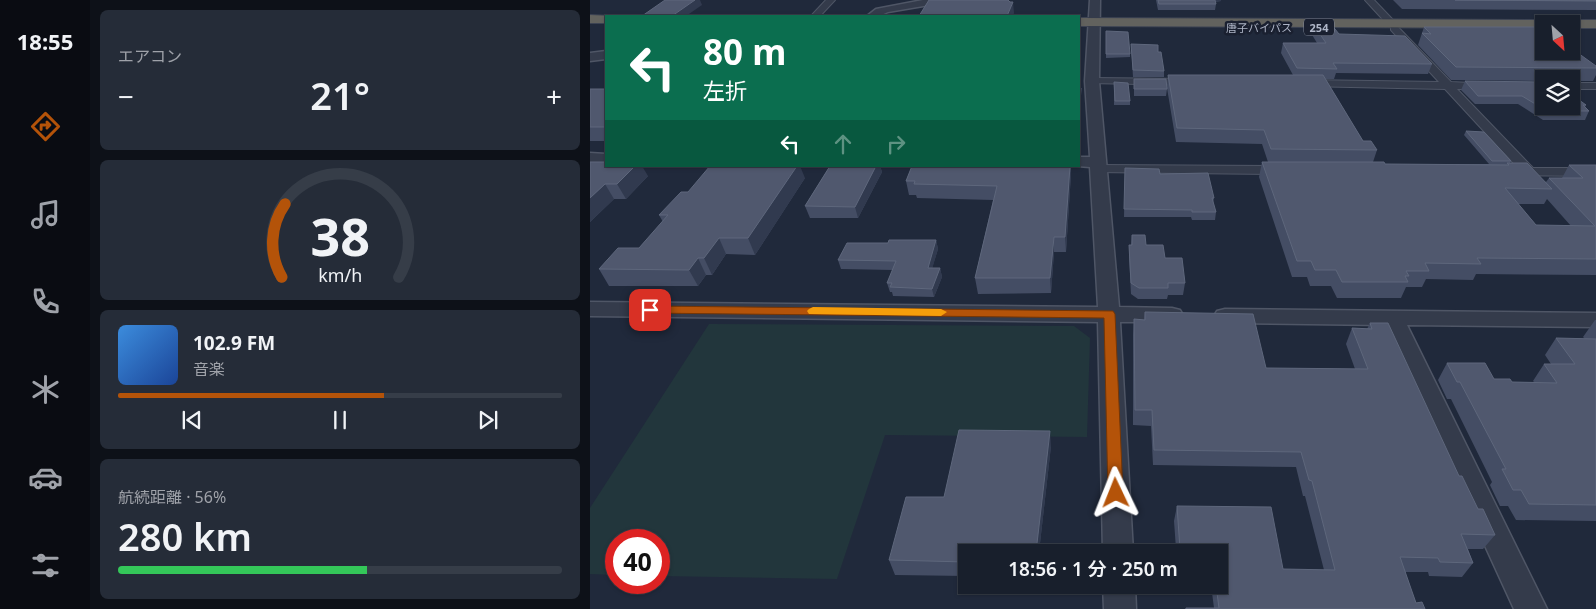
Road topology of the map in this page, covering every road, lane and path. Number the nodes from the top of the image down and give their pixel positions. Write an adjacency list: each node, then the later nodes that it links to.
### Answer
1 (831, 0): 5 (street)
2 (941, 0): 6 (street)
3 (1095, 0): 12 (street)
4 (1369, 0): 16 (street)
5 (816, 15)
6 (874, 15)
7 (590, 19): 8 (highway)
8 (605, 19)
9 (1080, 22): 12 (highway, 254)
10 (590, 23): 11 (highway)
11 (605, 23)
12 (1095, 24): 16 (highway, 唐子バイパス / 254); 17 (highway, 254); 23 (street)
13 (1535, 24): 16 (highway, 唐子バイパス / 254)
14 (1580, 24): 15 (highway)
15 (1596, 24)
16 (1392, 25): 18 (highway, 唐子バイパス / 254); 26 (street)
17 (1080, 26)
18 (1535, 28)
19 (1580, 28): 20 (highway)
20 (1596, 28)
21 (605, 55): 22 (street)
22 (590, 57)
23 (1085, 80): 24 (street); 32 (street)
24 (1201, 82)
25 (1290, 83): 26 (street)
26 (1449, 85): 27 (street); 35 (street)
27 (1496, 86)
28 (1580, 86): 29 (street)
29 (1596, 86)
30 (590, 158): 31 (street)
31 (605, 158)
32 (1091, 164): 33 (street); 38 (street)
33 (1294, 170)
34 (1500, 172): 35 (street)
35 (1530, 172): 36 (street)
36 (1596, 172)
37 (590, 309): 38 (street)
38 (1109, 314): 39 (street); 41 (street)
39 (1392, 318): 40 (street); 44 (street)
40 (1596, 320)
41 (1118, 544)
42 (1119, 594): 43 (street)
43 (1120, 609)
44 (1531, 609)

